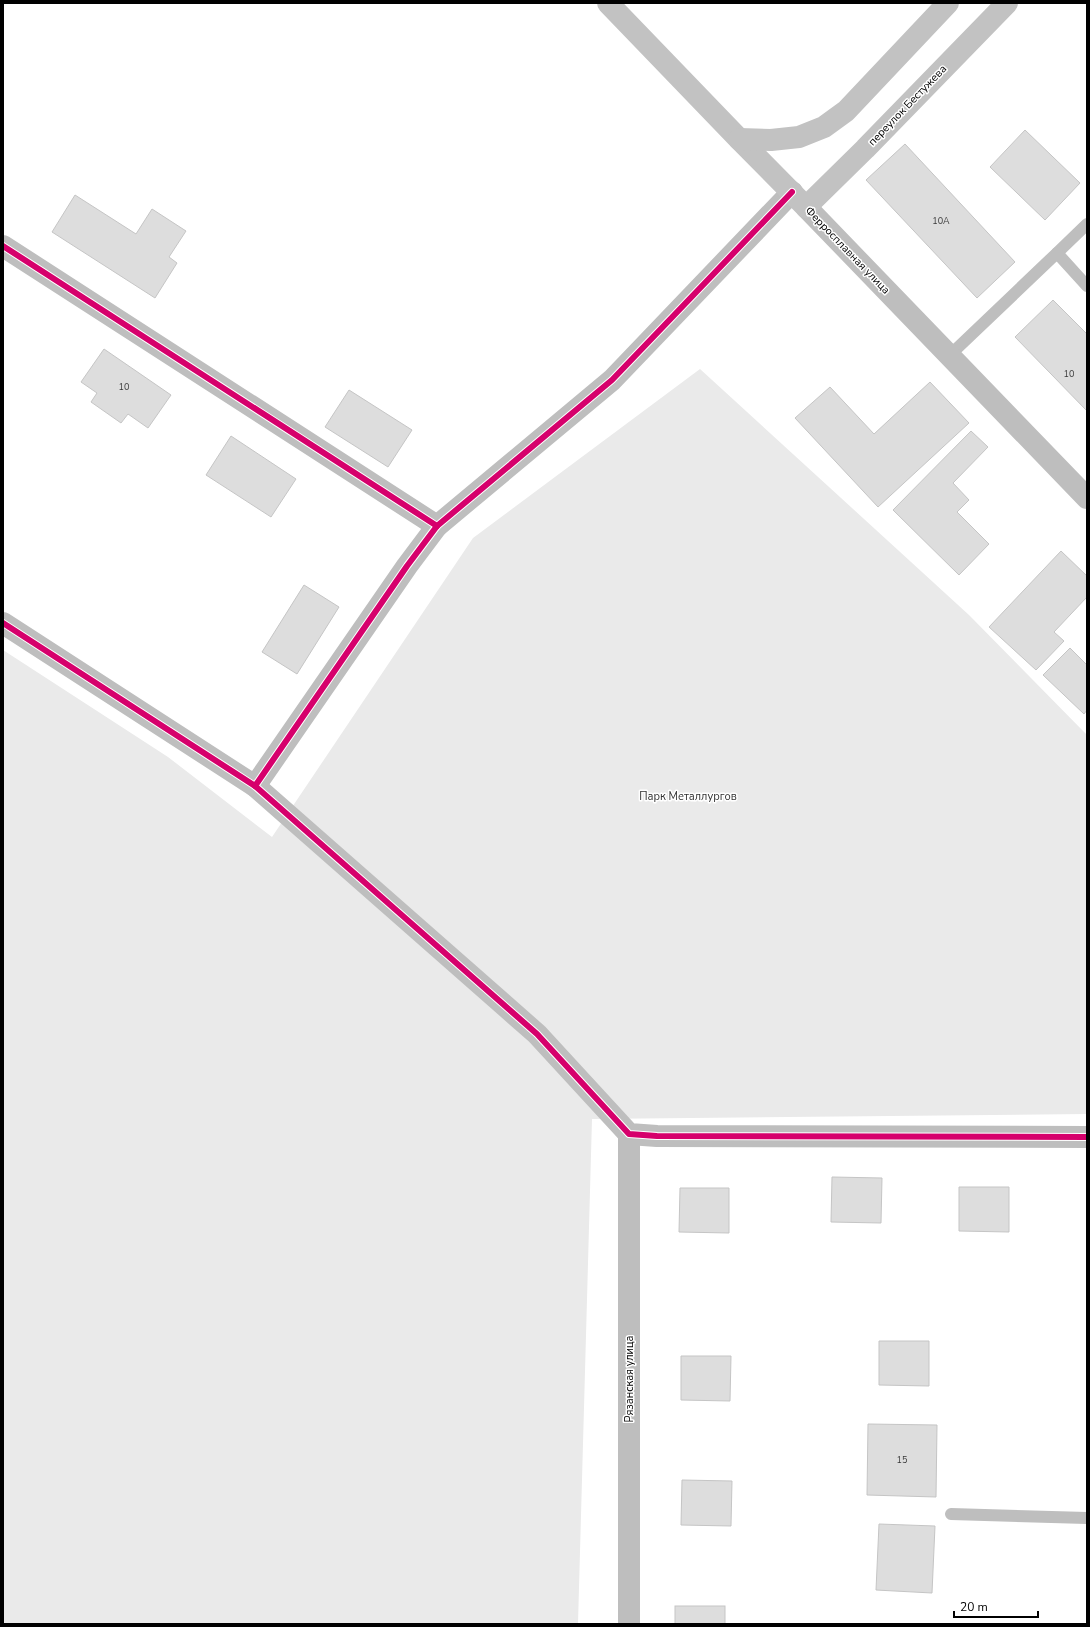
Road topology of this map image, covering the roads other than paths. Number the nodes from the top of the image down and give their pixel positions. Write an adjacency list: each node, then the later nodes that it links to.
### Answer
1 (608, 3): 4 (main road, Ферросплавная улица)
2 (948, 3): 4 (main road)
3 (1007, 3): 5 (main road, переулок Бестужева)
4 (739, 139): 5 (main road, Ферросплавная улица)
5 (799, 199): 10 (street, Ферросплавная улица); 12 (street)
6 (1087, 224): 8 (lane)
7 (3, 246): 12 (street)
8 (1057, 253): 9 (lane); 10 (lane)
9 (1087, 286)
10 (950, 356): 11 (street, Ферросплавная улица)
11 (1087, 498)
12 (437, 526): 14 (street)
13 (3, 623): 14 (street)
14 (256, 786): 15 (street)
15 (629, 1134): 16 (street); 19 (street, Рязанская улица)
16 (1087, 1137)
17 (951, 1514): 18 (lane)
18 (1087, 1518)
19 (629, 1624)

